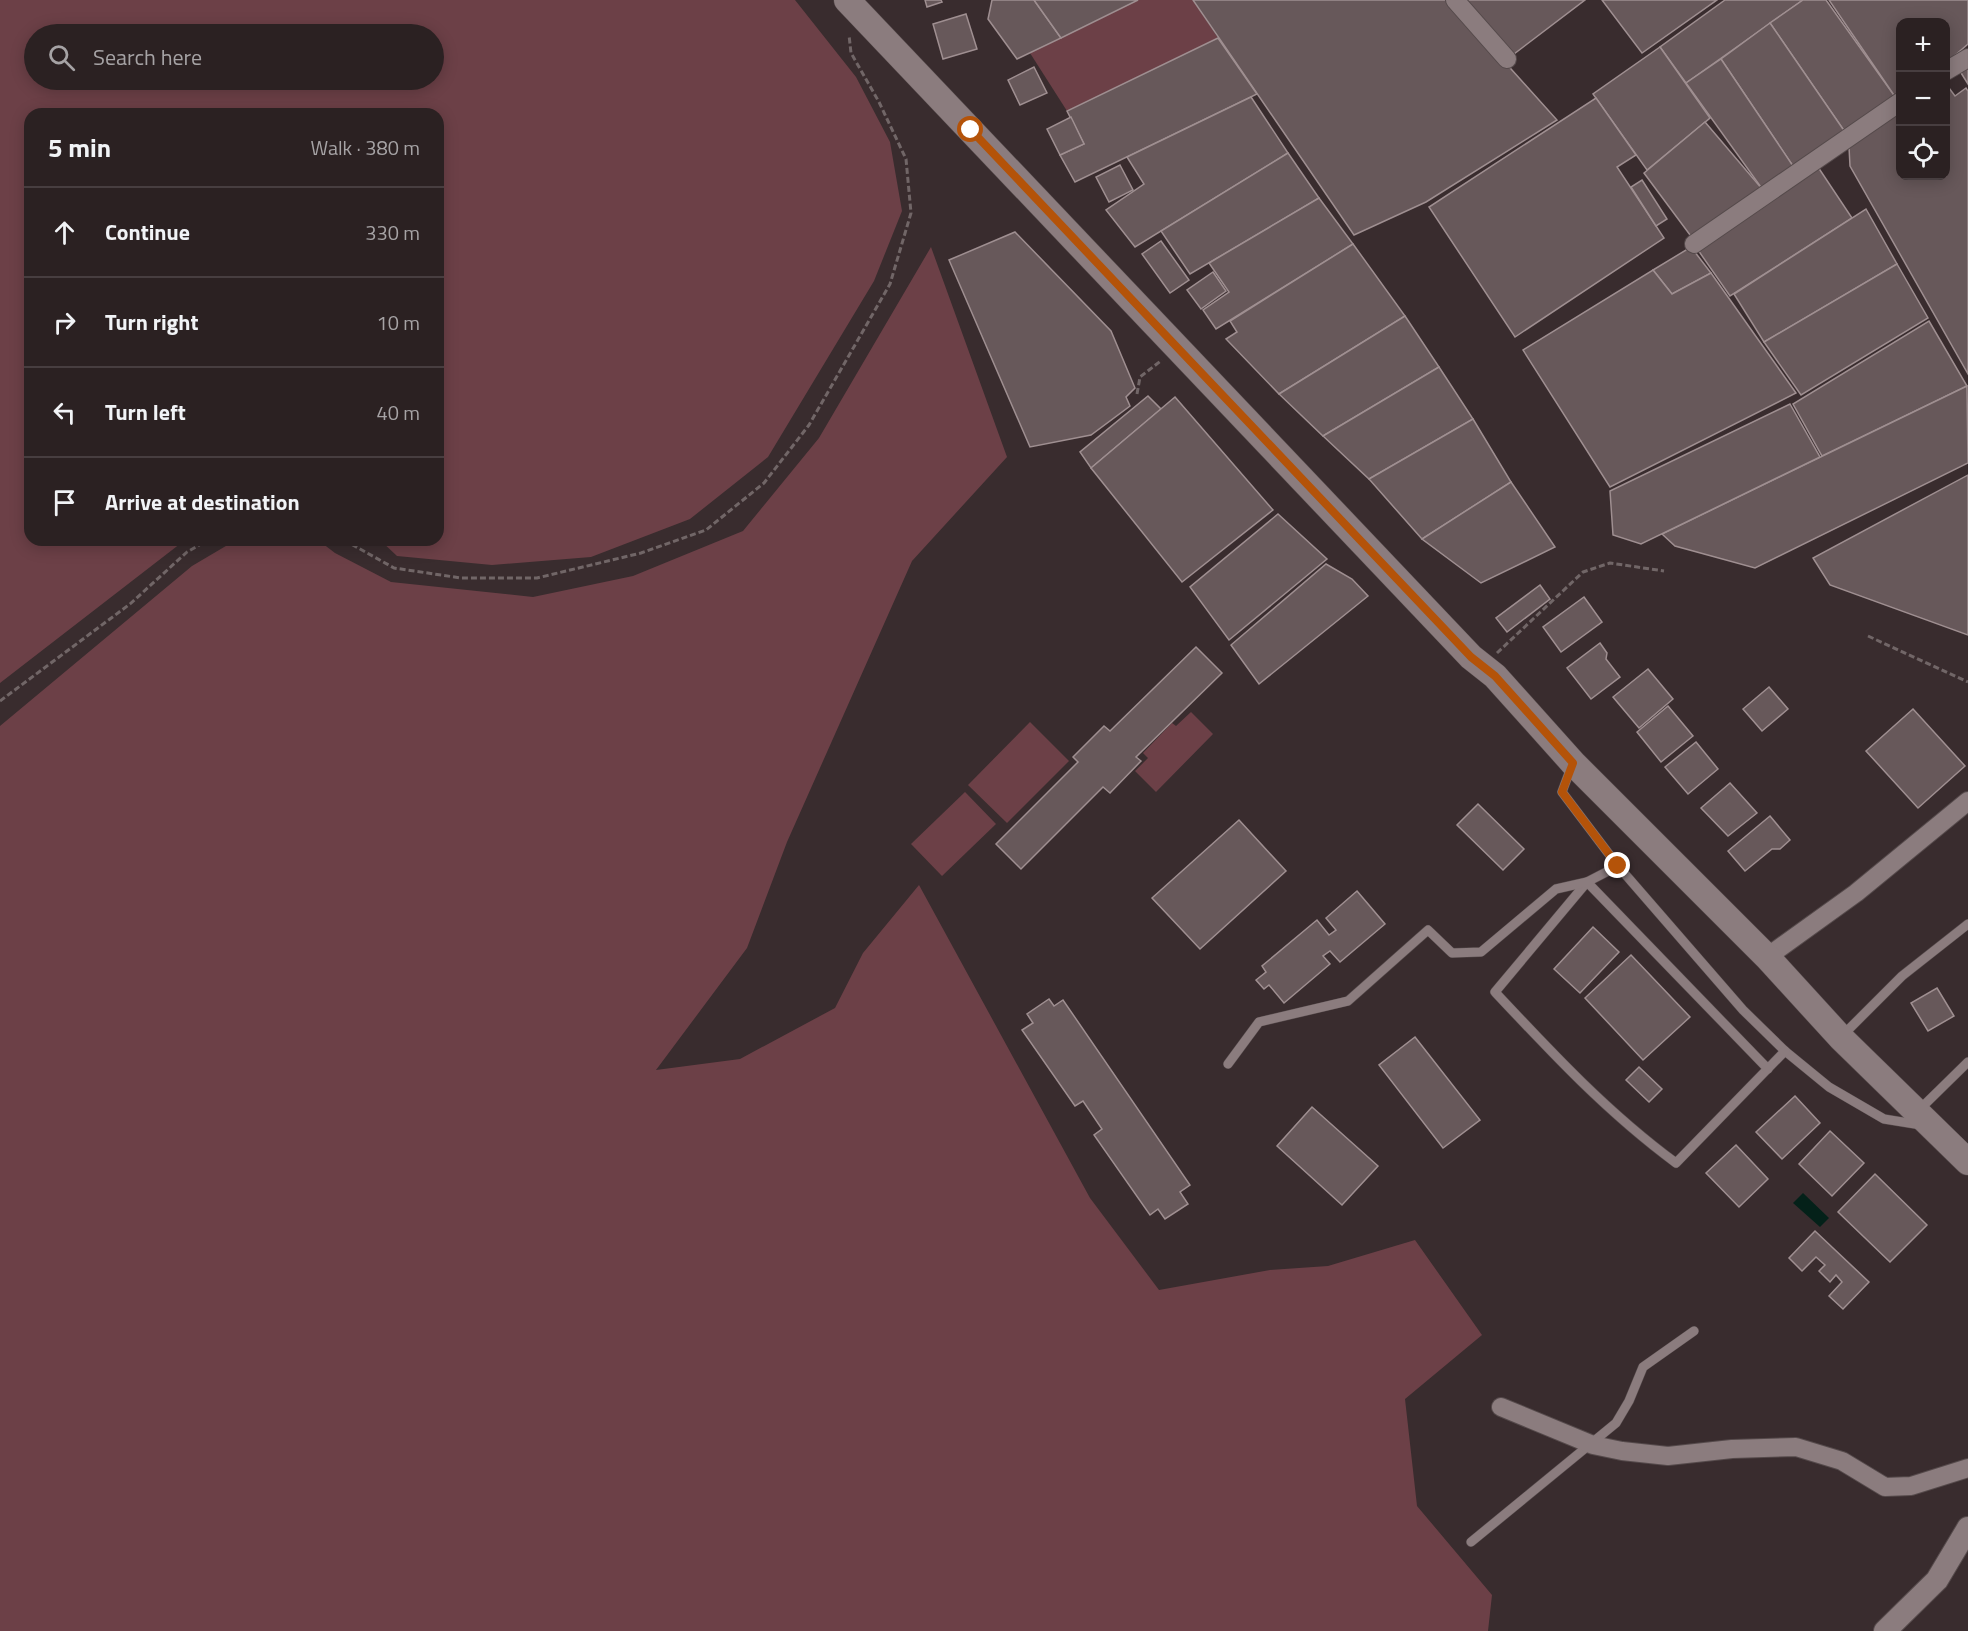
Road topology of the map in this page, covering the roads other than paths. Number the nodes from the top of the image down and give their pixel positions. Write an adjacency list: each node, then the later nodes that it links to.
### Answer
1 (847, 0): 8 (main road)
2 (1455, 0): 3 (street)
3 (1507, 58)
4 (1968, 58): 5 (street)
5 (1950, 69)
6 (1896, 105): 7 (street)
7 (1694, 244)
8 (1573, 763): 10 (lane); 13 (main road)
9 (1968, 801): 13 (street)
10 (1618, 866): 11 (lane); 15 (lane)
11 (1587, 882): 17 (lane); 18 (lane); 18 (lane)
12 (1968, 924): 14 (lane)
13 (1767, 957): 14 (main road)
14 (1840, 1038): 19 (main road)
15 (1785, 1051): 18 (lane); 19 (lane)
16 (1968, 1062): 19 (lane)
17 (1228, 1064)
18 (1768, 1069)
19 (1926, 1120): 20 (main road)
20 (1968, 1162)
21 (1694, 1331): 23 (lane)
22 (1501, 1407): 23 (street)
23 (1593, 1445): 24 (street); 26 (lane)
24 (1968, 1468)
25 (1968, 1528): 27 (street)
26 (1471, 1542)
27 (1885, 1631)

